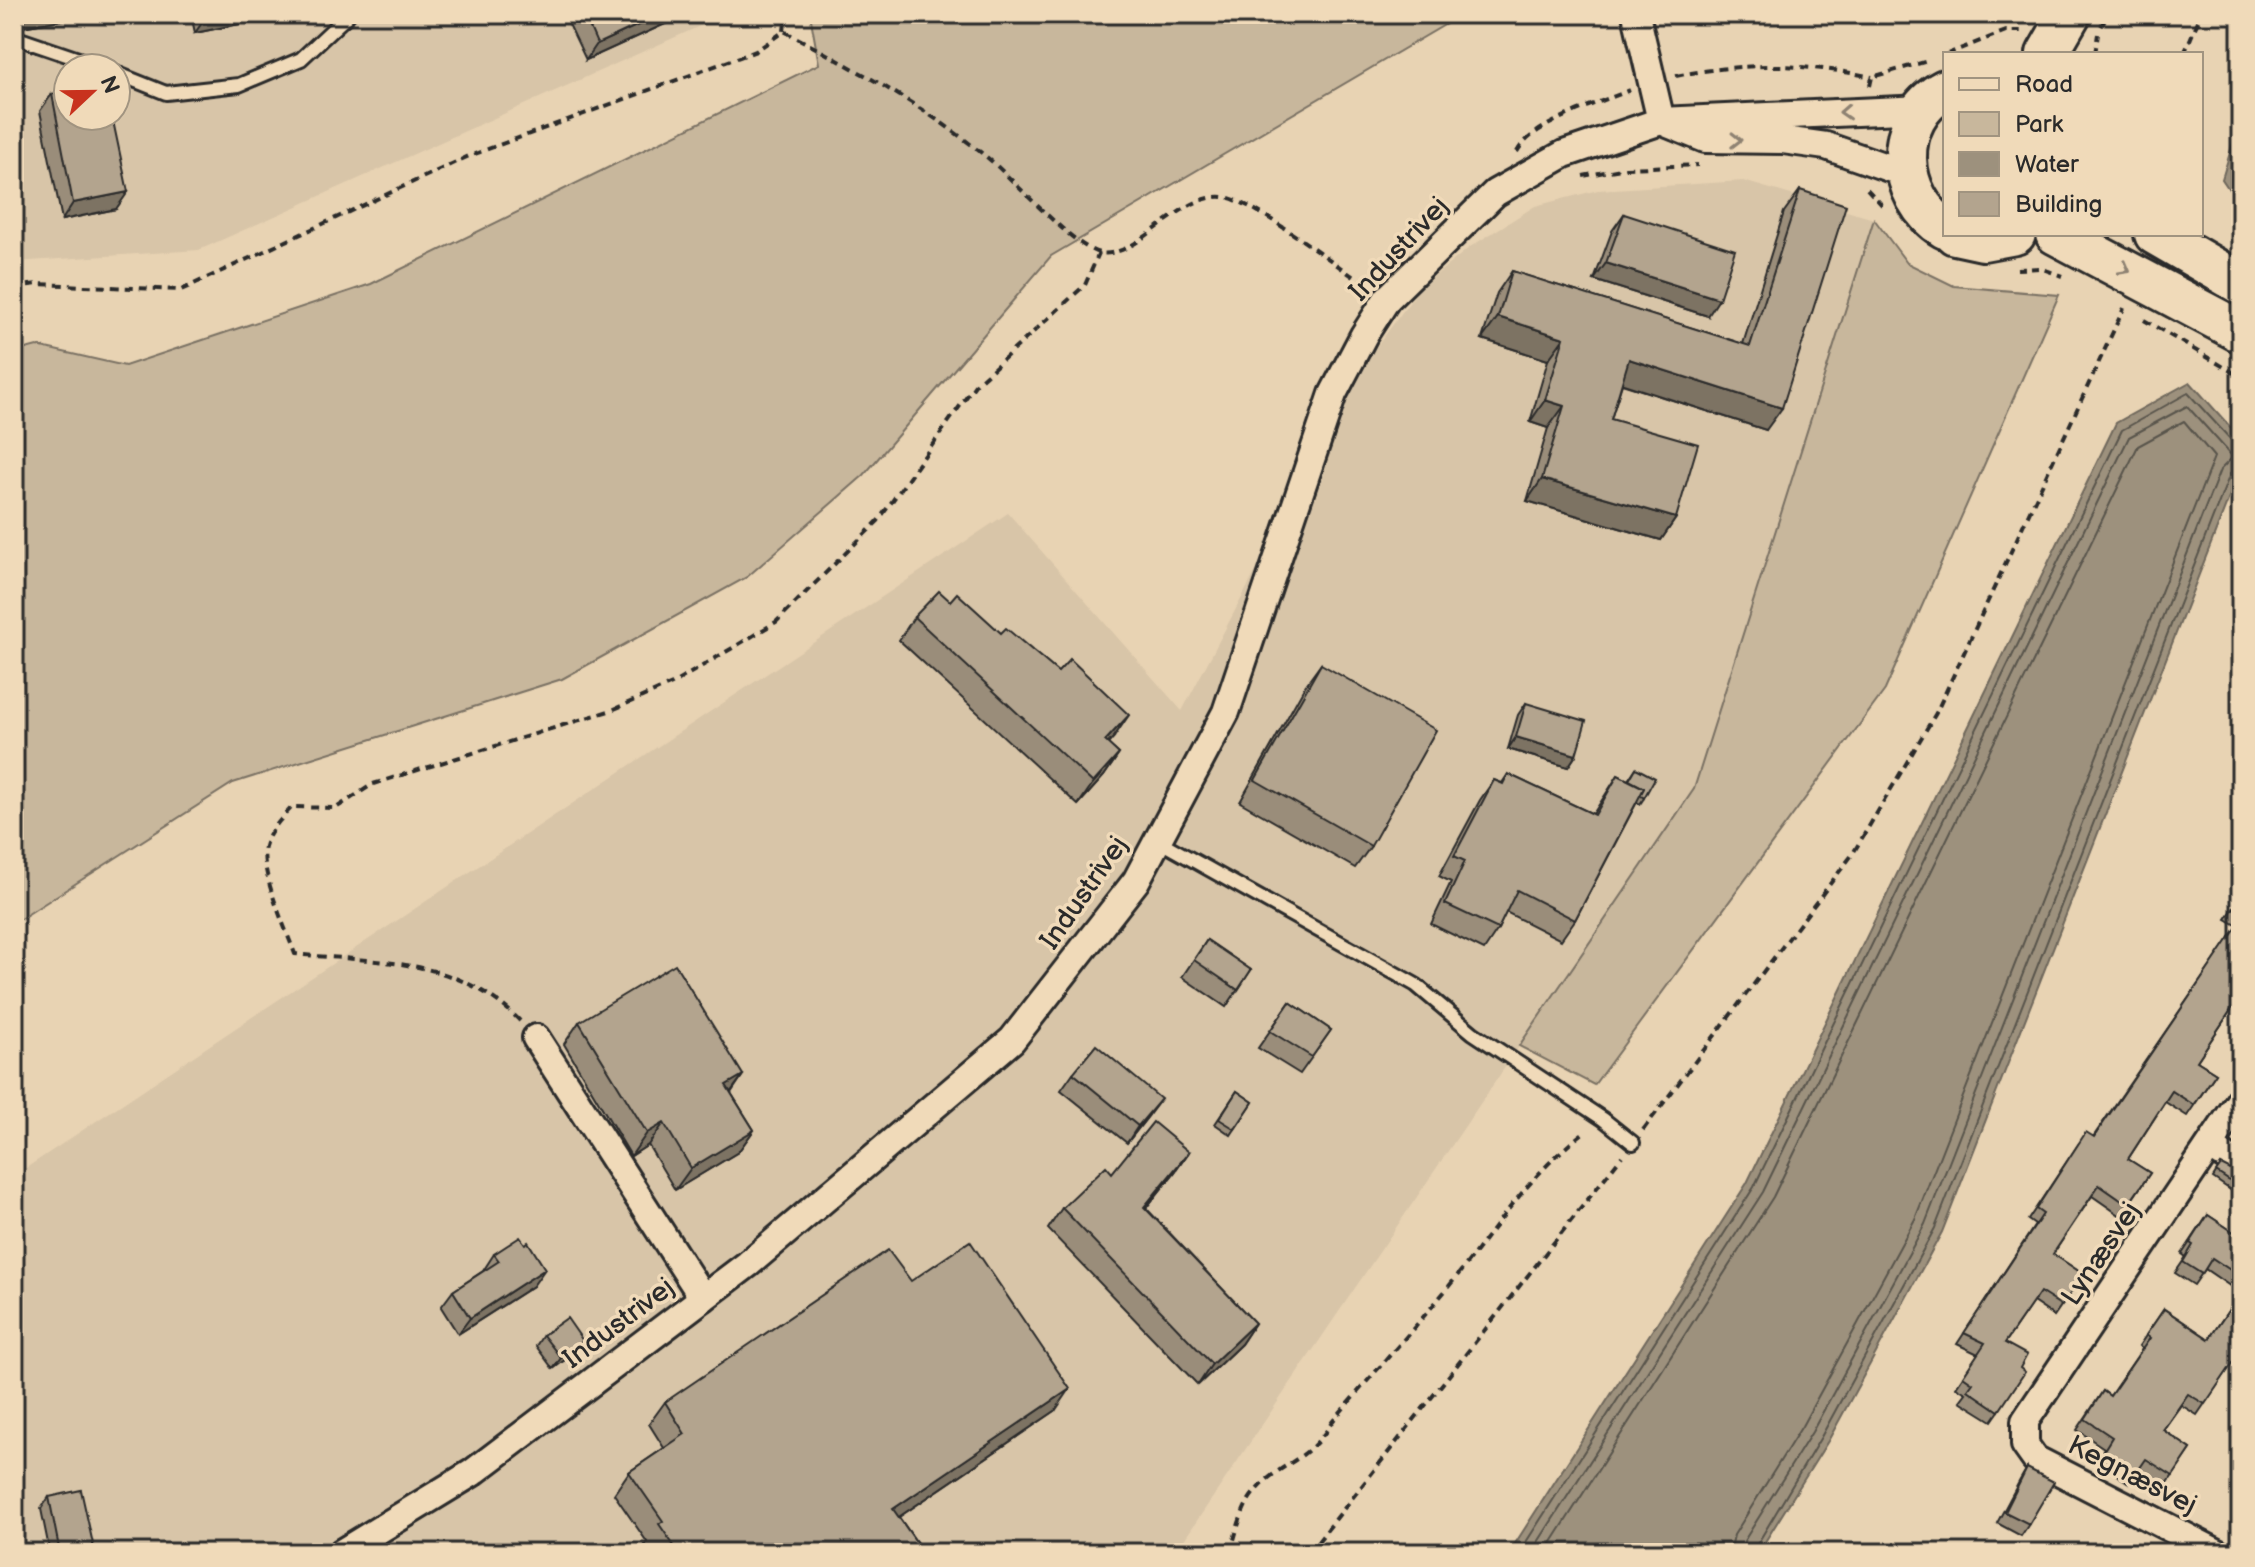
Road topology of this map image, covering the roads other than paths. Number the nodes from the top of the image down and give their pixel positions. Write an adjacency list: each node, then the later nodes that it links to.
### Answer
1 (349, 14): 5 (lane)
2 (1636, 14): 7 (street)
3 (14, 37): 4 (lane)
4 (58, 52)
5 (132, 79)
6 (1934, 99): 7 (street, Industrivej, one-way to 7); 8 (main road)
7 (1661, 121): 8 (street, one-way to 8); 16 (street, Industrivej)
8 (1906, 174): 9 (main road)
9 (1943, 227)
10 (1964, 236): 11 (main road)
11 (2004, 236)
12 (2060, 236): 15 (main road, one-way to 15)
13 (2158, 236): 14 (main road)
14 (2241, 284)
15 (2241, 332)
16 (1157, 840): 19 (lane); 22 (street, Industrivej)
17 (536, 1038): 22 (street)
18 (2241, 1099): 20 (street, Lynæsvej)
19 (1633, 1143)
20 (2211, 1147): 21 (street); 23 (street, Lynæsvej)
21 (2241, 1167)
22 (703, 1298): 24 (street, Industrivej)
23 (2025, 1445): 25 (street, Kegnæsvej)
24 (341, 1553)
25 (2218, 1553)

